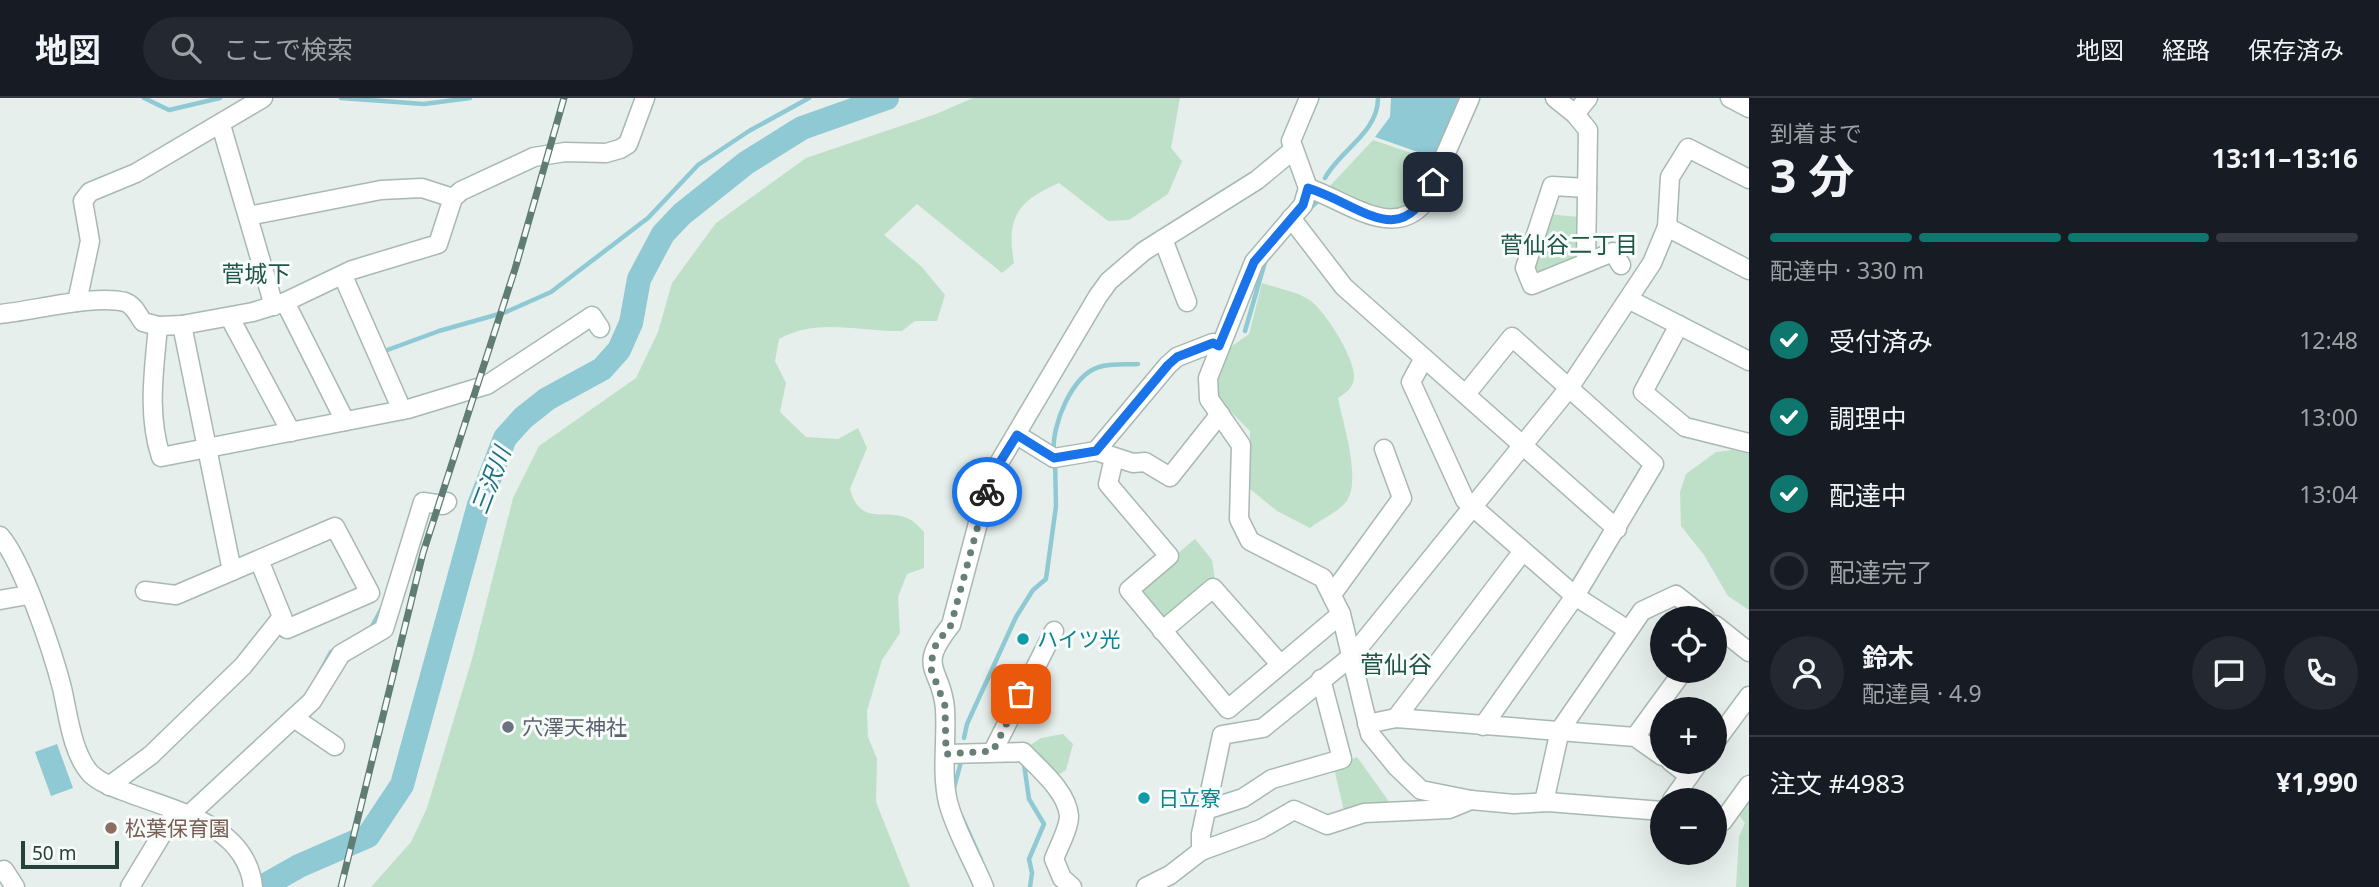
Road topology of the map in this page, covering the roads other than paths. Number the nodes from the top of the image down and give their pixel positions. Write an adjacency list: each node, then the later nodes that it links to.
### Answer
1 (645, 98): 15 (street)
2 (1309, 98): 11 (street)
3 (1471, 98): 13 (street)
4 (1555, 98): 9 (street)
5 (1588, 98): 9 (street)
6 (1730, 98): 8 (street)
7 (262, 99): 10 (street)
8 (1749, 108)
9 (1575, 114): 14 (street)
10 (221, 125): 16 (street); 25 (street)
11 (1292, 151): 13 (street); 19 (street)
12 (1749, 179): 18 (street)
13 (1308, 188): 17 (street)
14 (1587, 188): 20 (street); 20 (street)
15 (453, 198): 16 (street); 23 (street)
16 (248, 216): 27 (street)
17 (1291, 218): 34 (street); 35 (street)
18 (1667, 227): 22 (street); 24 (street)
19 (1163, 239): 26 (street); 43 (street)
20 (1586, 262): 21 (street)
21 (1621, 265)
22 (1749, 270)
23 (343, 276): 27 (street); 39 (street)
24 (1630, 299): 31 (street); 37 (street)
25 (77, 302): 28 (street); 32 (street)
26 (1186, 302)
27 (279, 304): 29 (street); 41 (street)
28 (0, 314)
29 (230, 318): 30 (street); 42 (street)
30 (182, 325): 32 (street); 46 (street)
31 (1679, 325): 36 (street); 44 (street)
32 (158, 326): 46 (street)
33 (600, 328): 39 (street)
34 (1219, 346): 40 (street); 48 (street)
35 (1424, 358): 38 (street); 51 (street)
36 (1749, 361)
37 (1569, 388): 38 (street); 45 (street); 52 (street)
38 (1466, 394): 45 (street)
39 (402, 410): 41 (street)
40 (1220, 414): 49 (street); 58 (street)
41 (345, 421): 42 (street)
42 (291, 432): 46 (street)
43 (1017, 435): 48 (street); 87 (street)
44 (1749, 443)
45 (1524, 444): 51 (street); 52 (street)
46 (209, 449): 56 (street)
47 (1384, 449): 58 (street)
48 (1096, 451): 49 (street)
49 (1114, 458): 68 (street)
50 (447, 502): 77 (street)
51 (1472, 507): 54 (street); 72 (street)
52 (1617, 529): 60 (street)
53 (0, 536): 59 (street)
54 (1523, 551): 60 (street); 78 (street)
55 (259, 560): 56 (street); 66 (street); 66 (street)
56 (232, 571): 57 (street)
57 (145, 591)
58 (1333, 593): 65 (street)
59 (29, 594): 61 (street); 91 (street)
60 (1575, 596): 69 (street); 80 (street)
61 (0, 600)
62 (1653, 606): 63 (street)
63 (1690, 606)
64 (1650, 607): 69 (street)
65 (1341, 614): 72 (street); 73 (street)
66 (282, 617): 91 (street)
67 (1054, 631): 86 (street)
68 (1162, 631): 73 (street); 73 (street)
69 (1628, 631): 82 (street)
70 (1727, 635): 71 (street)
71 (1749, 653)
72 (1352, 656): 74 (street); 79 (street)
73 (1280, 664)
74 (1321, 679): 95 (street); 95 (street)
75 (1674, 683): 83 (street)
76 (1749, 696): 81 (street)
77 (293, 718): 84 (street); 97 (street)
78 (1396, 718): 79 (street); 80 (street)
79 (1367, 724): 93 (street)
80 (1483, 726): 82 (street)
81 (1727, 726)
82 (1560, 730): 83 (street); 94 (street)
83 (1635, 737): 85 (street)
84 (335, 746)
85 (1650, 748)
86 (993, 751): 87 (street); 105 (street)
87 (946, 754): 104 (street)
88 (1686, 774): 89 (street)
89 (1689, 776): 92 (street)
90 (1749, 785): 98 (street)
91 (109, 786): 97 (street)
92 (1680, 788)
93 (1471, 800): 94 (street); 99 (street)
94 (1544, 802): 96 (street)
95 (1206, 810): 99 (street)
96 (1650, 810)
97 (183, 813): 101 (street); 103 (street)
98 (1727, 817)
99 (1201, 851): 106 (street)
100 (0, 872): 102 (street)
101 (253, 882)
102 (15, 887)
103 (130, 887)
104 (984, 887)
105 (1072, 887)
106 (1146, 887)

